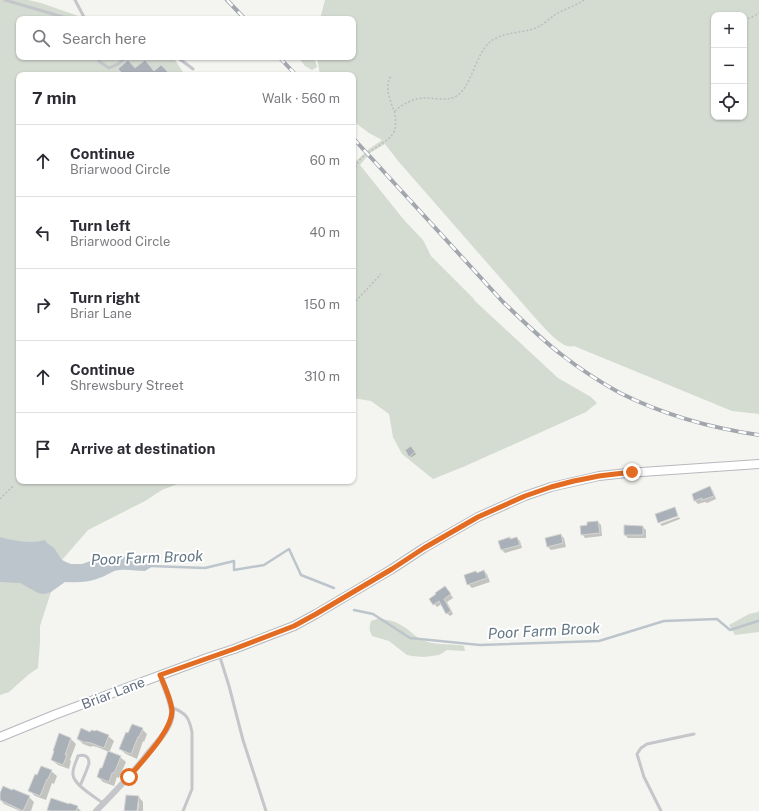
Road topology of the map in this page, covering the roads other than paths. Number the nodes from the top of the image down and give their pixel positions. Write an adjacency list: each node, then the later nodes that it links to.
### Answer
1 (5, 0): 3 (lane)
2 (75, 0): 4 (lane)
3 (60, 16)
4 (83, 16)
5 (99, 60): 6 (lane)
6 (123, 60)
7 (181, 60): 8 (lane)
8 (193, 69)
9 (759, 464): 10 (main road, Briar Lane)
10 (219, 654): 11 (main road, Briar Lane); 19 (lane)
11 (160, 675): 12 (street); 14 (main road, Briar Lane)
12 (171, 707): 16 (street); 18 (lane)
13 (694, 734): 20 (lane)
14 (0, 737)
15 (80, 786): 15 (lane); 16 (lane)
16 (103, 803): 17 (street)
17 (96, 811)
18 (183, 811)
19 (266, 811)
20 (661, 811)

